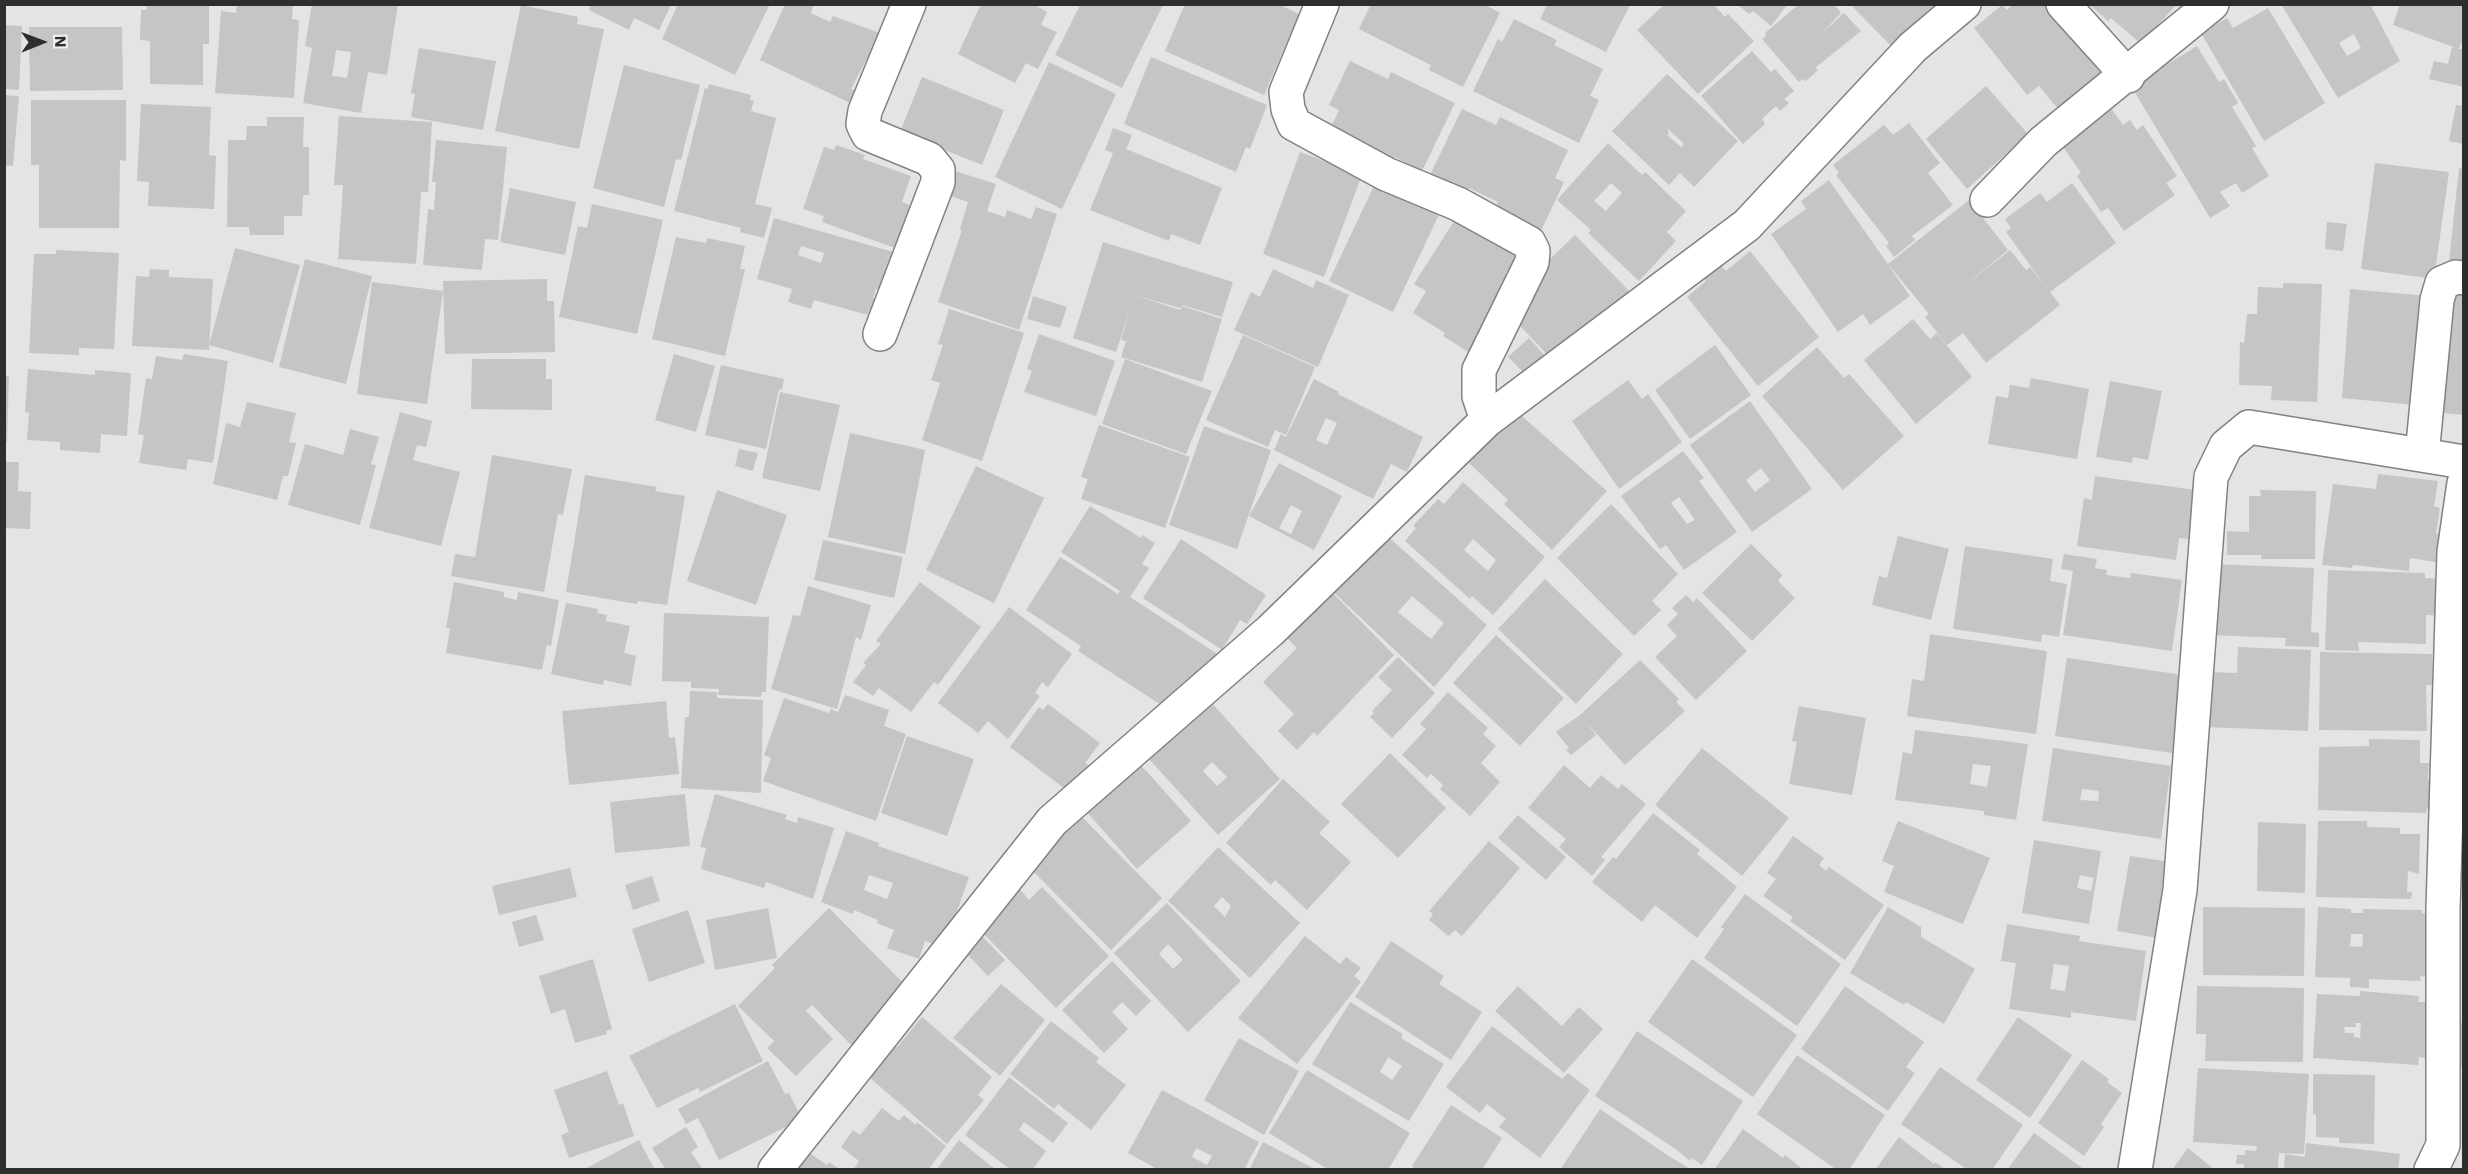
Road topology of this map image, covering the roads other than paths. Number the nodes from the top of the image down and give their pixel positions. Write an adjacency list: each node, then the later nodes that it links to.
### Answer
1 (909, 4): 9 (street)
2 (1322, 4): 10 (street)
3 (1964, 4): 10 (street)
4 (2063, 4): 6 (street)
5 (2212, 4): 6 (street)
6 (2127, 76): 7 (street)
7 (1987, 200)
8 (2463, 278): 11 (street)
9 (880, 334)
10 (1487, 420): 16 (street)
11 (2422, 455): 12 (street); 17 (street)
12 (2463, 462)
13 (2463, 483): 14 (street)
14 (2456, 735): 15 (street)
15 (2453, 990): 18 (street)
16 (775, 1170)
17 (2135, 1170)
18 (2431, 1170)

